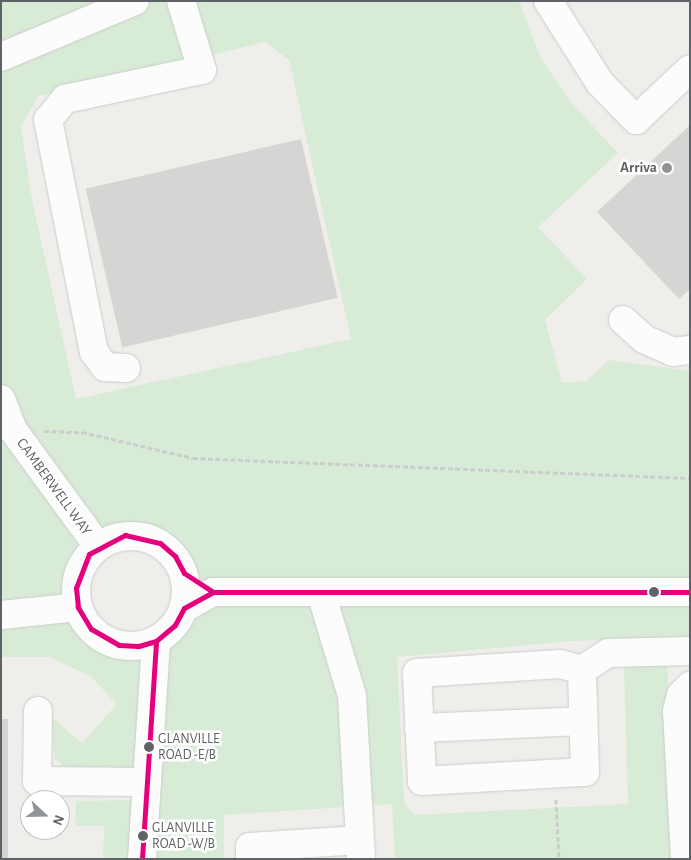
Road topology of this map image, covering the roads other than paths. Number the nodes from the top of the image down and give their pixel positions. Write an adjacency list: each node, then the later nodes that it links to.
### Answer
1 (135, 1): 4 (street)
2 (181, 1): 8 (street)
3 (548, 1): 5 (street)
4 (1, 57)
5 (690, 69)
6 (623, 320): 7 (street)
7 (690, 350)
8 (126, 368)
9 (1, 398): 10 (street, CAMBERWELL WAY)
10 (98, 546): 11 (street); 15 (street)
11 (184, 573): 12 (street); 16 (street)
12 (213, 592): 14 (street); 16 (street)
13 (690, 592): 14 (street)
14 (321, 593): 26 (street)
15 (78, 607): 17 (street); 18 (street)
16 (184, 608): 18 (street)
17 (1, 615)
18 (156, 641): 25 (street)
19 (690, 651): 20 (street)
20 (582, 670): 23 (street); 24 (street)
21 (690, 686): 30 (street)
22 (38, 711): 25 (street)
23 (583, 721): 24 (street); 24 (street)
24 (419, 728)
25 (147, 782): 28 (street)
26 (360, 849): 27 (street)
27 (304, 851): 29 (street)
28 (142, 859)
29 (250, 859)
30 (685, 859)

